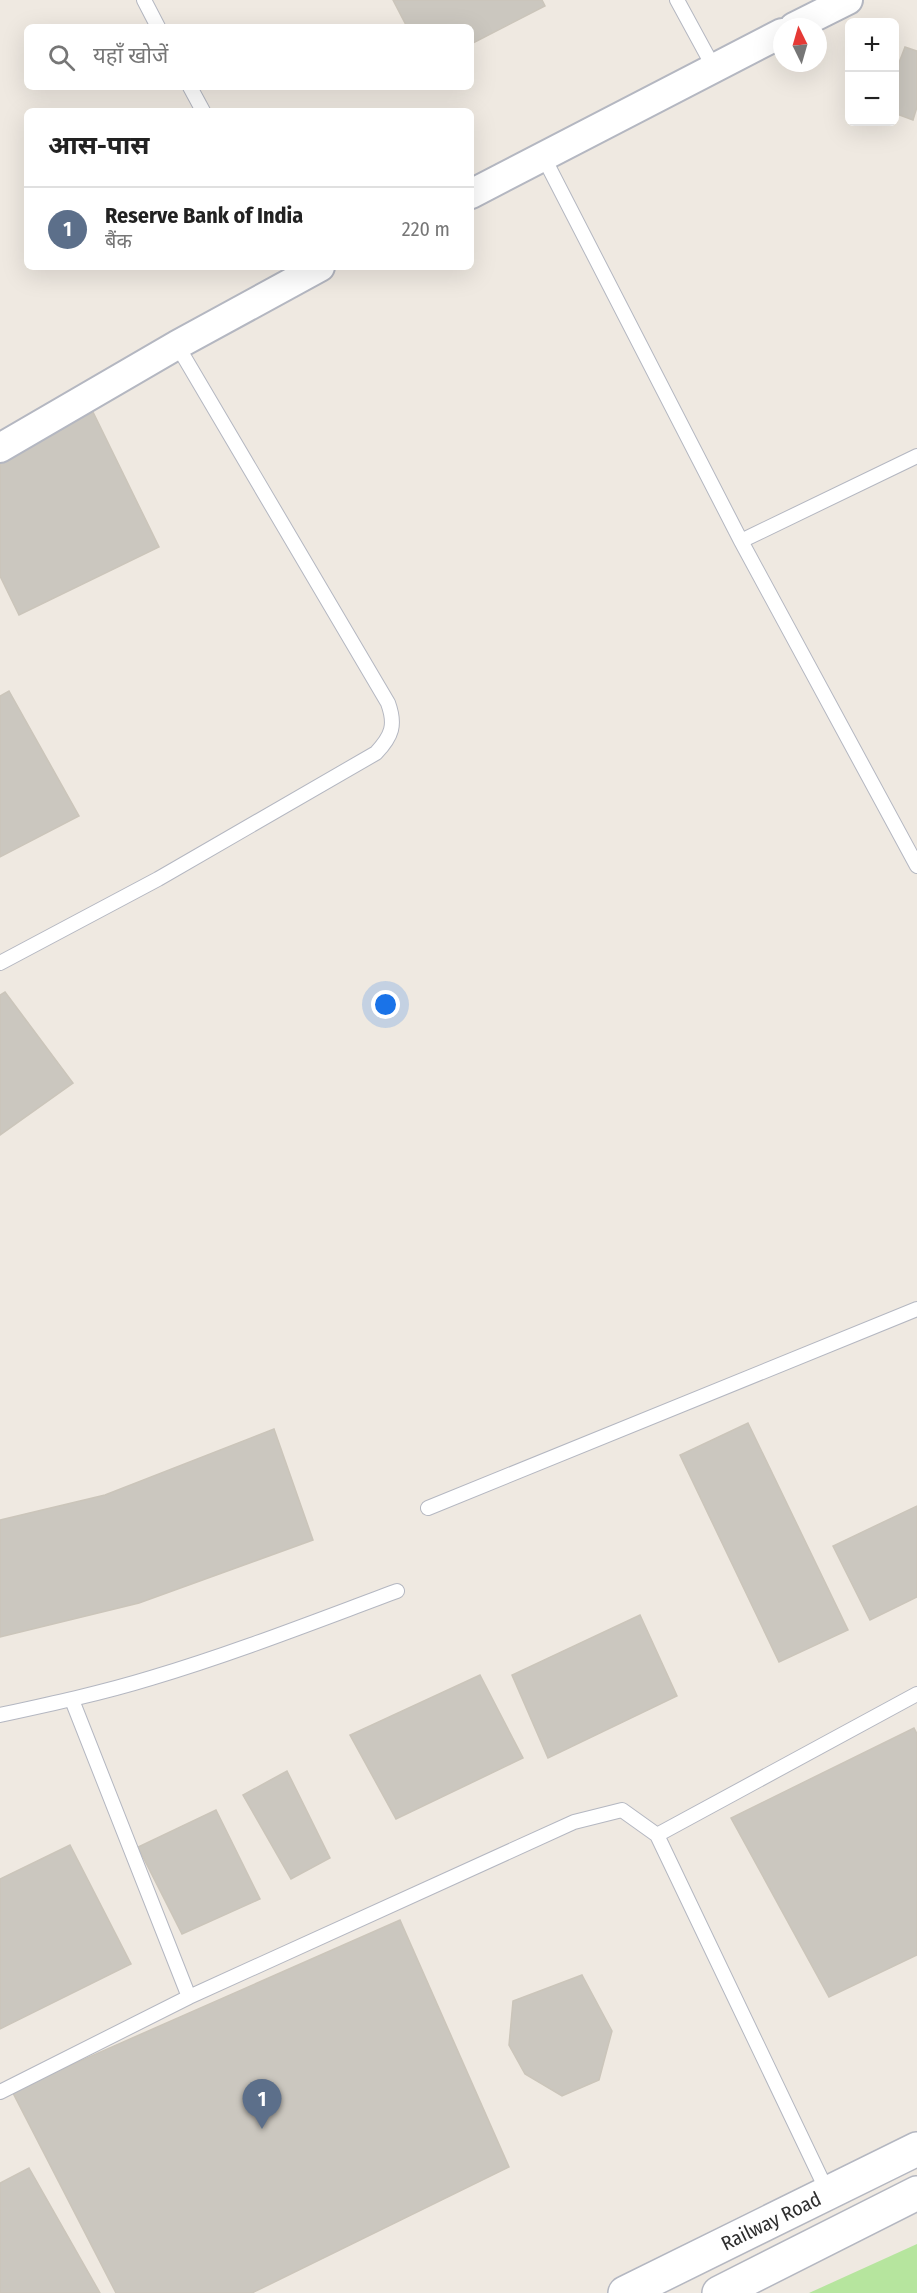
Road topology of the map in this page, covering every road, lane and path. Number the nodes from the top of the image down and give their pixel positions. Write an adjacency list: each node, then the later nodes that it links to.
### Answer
1 (144, 0): 5 (lane)
2 (677, 0): 7 (lane)
3 (848, 0): 4 (street)
4 (812, 18)
5 (156, 24)
6 (773, 38): 7 (street)
7 (714, 68): 10 (street)
8 (192, 90): 9 (lane)
9 (201, 108)
10 (544, 158): 11 (street); 16 (lane)
11 (474, 193)
12 (291, 273): 13 (street)
13 (177, 345): 14 (street); 18 (lane)
14 (0, 448)
15 (917, 456): 16 (lane)
16 (741, 541): 17 (lane)
17 (917, 866)
18 (0, 963)
19 (917, 1309): 20 (lane)
20 (428, 1508)
21 (397, 1591): 23 (lane)
22 (917, 1694): 25 (lane)
23 (72, 1700): 24 (lane); 26 (lane)
24 (0, 1715)
25 (657, 1835): 26 (lane); 29 (lane)
26 (189, 1997): 27 (lane)
27 (0, 2092)
28 (917, 2149): 29 (main road, Railway Road)
29 (828, 2193): 31 (main road, Railway Road)
30 (917, 2193): 32 (main road)
31 (625, 2293)
32 (719, 2293)

